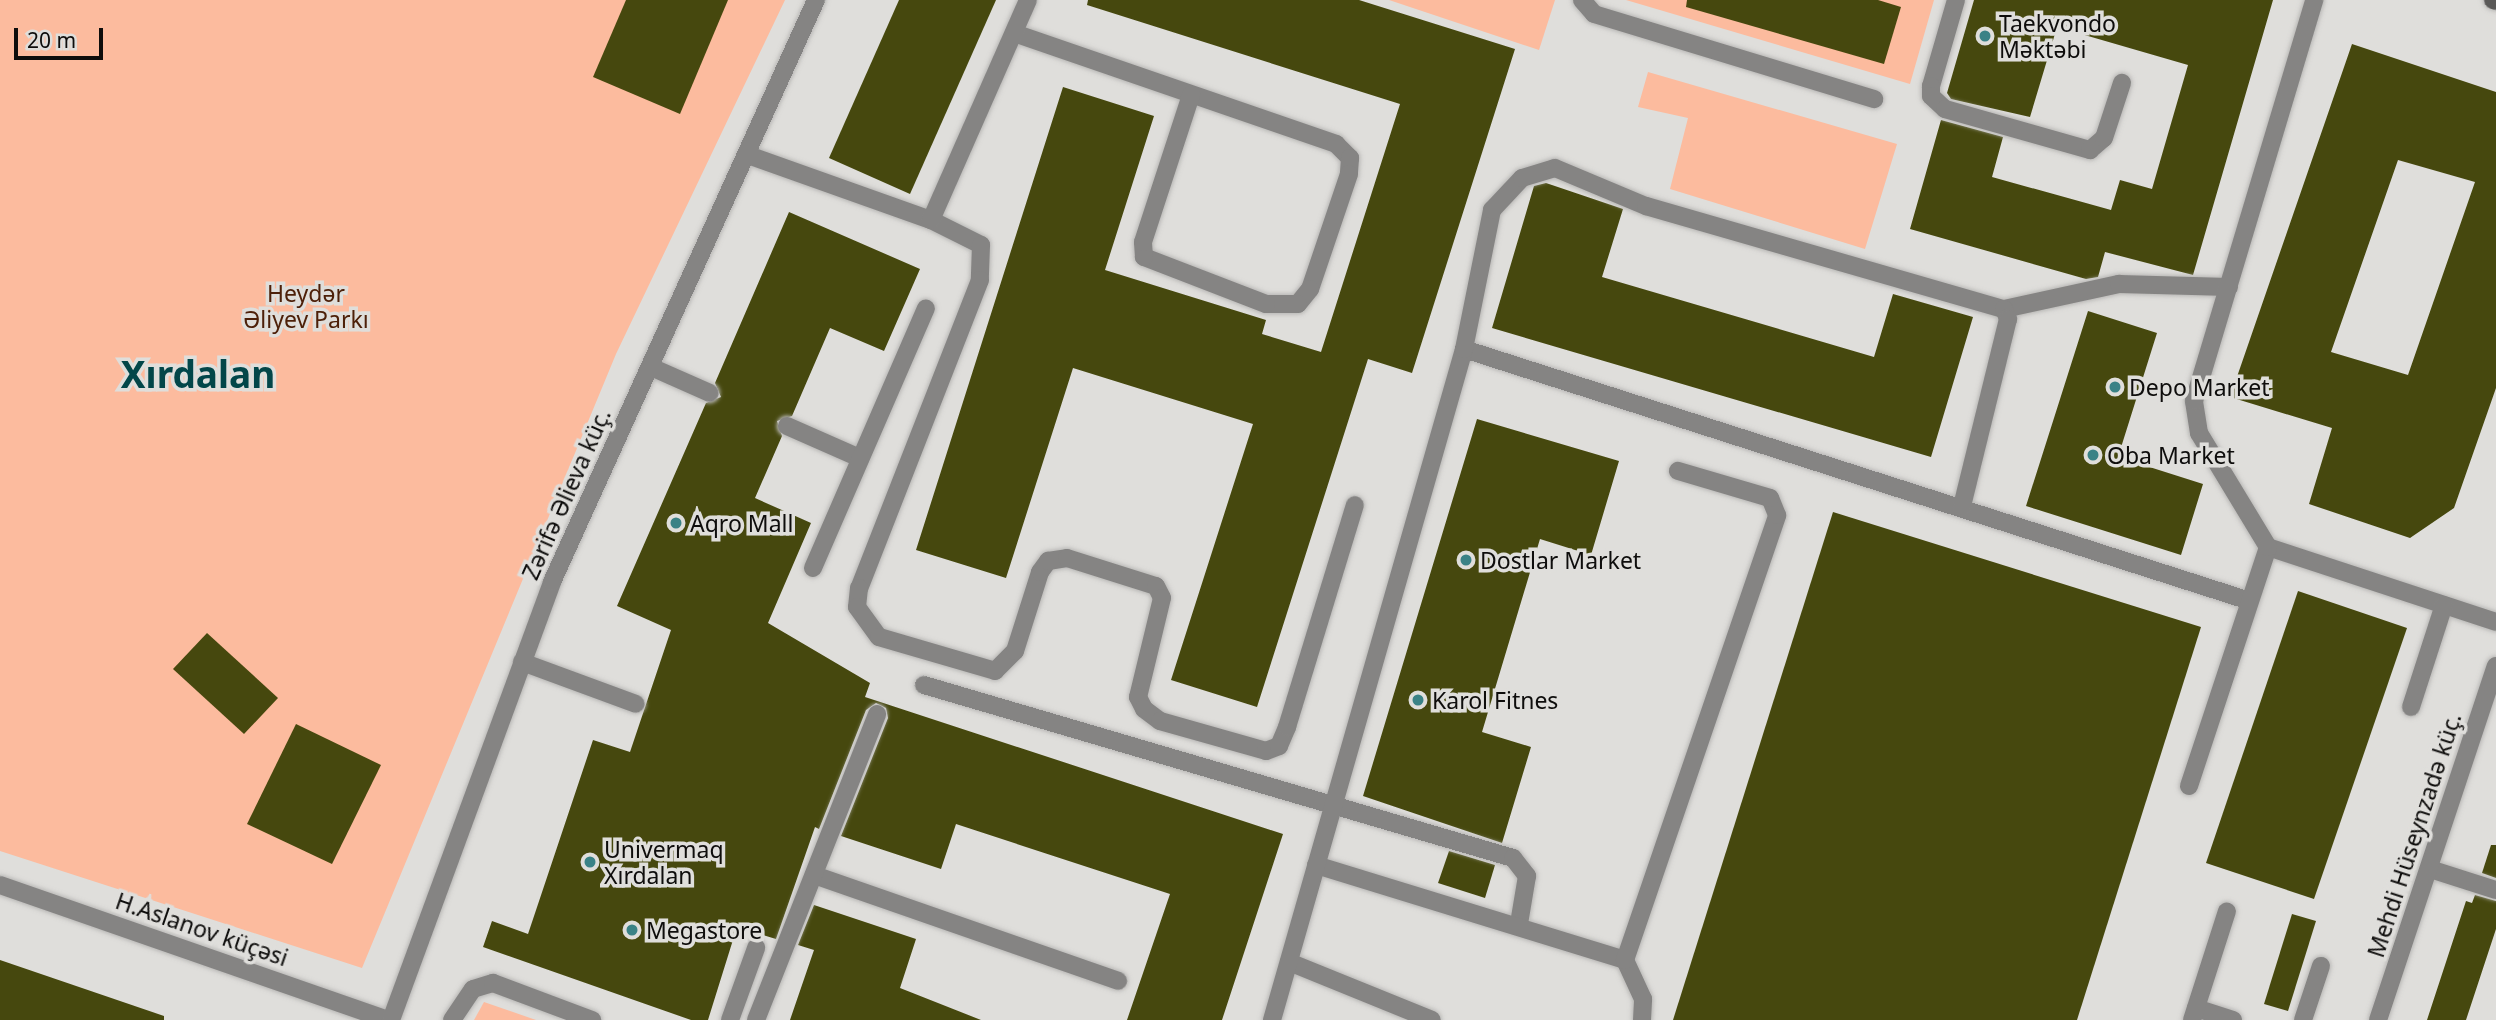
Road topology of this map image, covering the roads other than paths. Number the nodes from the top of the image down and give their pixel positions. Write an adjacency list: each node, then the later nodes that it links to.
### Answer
1 (816, 0): 10 (street, Zərifə Əlieva küç.)
2 (1028, 0): 6 (street)
3 (1583, 0): 9 (street)
4 (1956, 0): 7 (street)
5 (2314, 0): 12 (street)
6 (1014, 33): 8 (street); 11 (street)
7 (2122, 83)
8 (1191, 95): 8 (street)
9 (1874, 99)
10 (748, 155): 11 (street); 16 (street, Zərifə Əlieva küç.)
11 (931, 220): 21 (street)
12 (2228, 287): 14 (street); 23 (street)
13 (926, 308): 19 (street)
14 (2004, 309): 15 (street); 22 (street)
15 (1464, 349): 22 (street); 35 (street)
16 (651, 367): 17 (street); 28 (street, Zərifə Əlieva küç.)
17 (710, 393)
18 (787, 426): 19 (street)
19 (860, 458): 24 (street)
20 (1678, 471): 44 (street)
21 (1355, 505)
22 (1962, 506): 25 (street)
23 (2268, 547): 25 (street); 26 (street)
24 (813, 568)
25 (2250, 601): 34 (street)
26 (2444, 605): 27 (street); 32 (street)
27 (2496, 622)
28 (522, 662): 31 (street); 49 (street, Zərifə Əlieva küç.)
29 (2496, 666): 37 (street, Mehdi Hüseynzadə küç.)
30 (924, 685): 35 (street)
31 (636, 704)
32 (2411, 707)
33 (877, 714): 38 (street)
34 (2189, 786)
35 (1332, 810): 36 (street); 42 (street)
36 (1316, 865): 42 (street); 45 (street)
37 (2430, 869): 40 (street); 59 (street, Mehdi Hüseynzadə küç.)
38 (814, 875): 47 (street); 53 (street)
39 (0, 885): 49 (street, H.Aslanov küçəsi)
40 (2496, 890)
41 (2227, 911): 48 (street)
42 (1519, 924): 44 (street)
43 (756, 948): 52 (street)
44 (1625, 960): 56 (street)
45 (1289, 962): 54 (street); 55 (street)
46 (2321, 965): 58 (street)
47 (1118, 981)
48 (2194, 1014): 57 (street)
49 (389, 1020)
50 (452, 1020): 51 (street)
51 (592, 1020)
52 (730, 1020)
53 (756, 1020)
54 (1272, 1020)
55 (1432, 1020)
56 (1642, 1020)
57 (2233, 1020)
58 (2303, 1020)
59 (2378, 1020)

